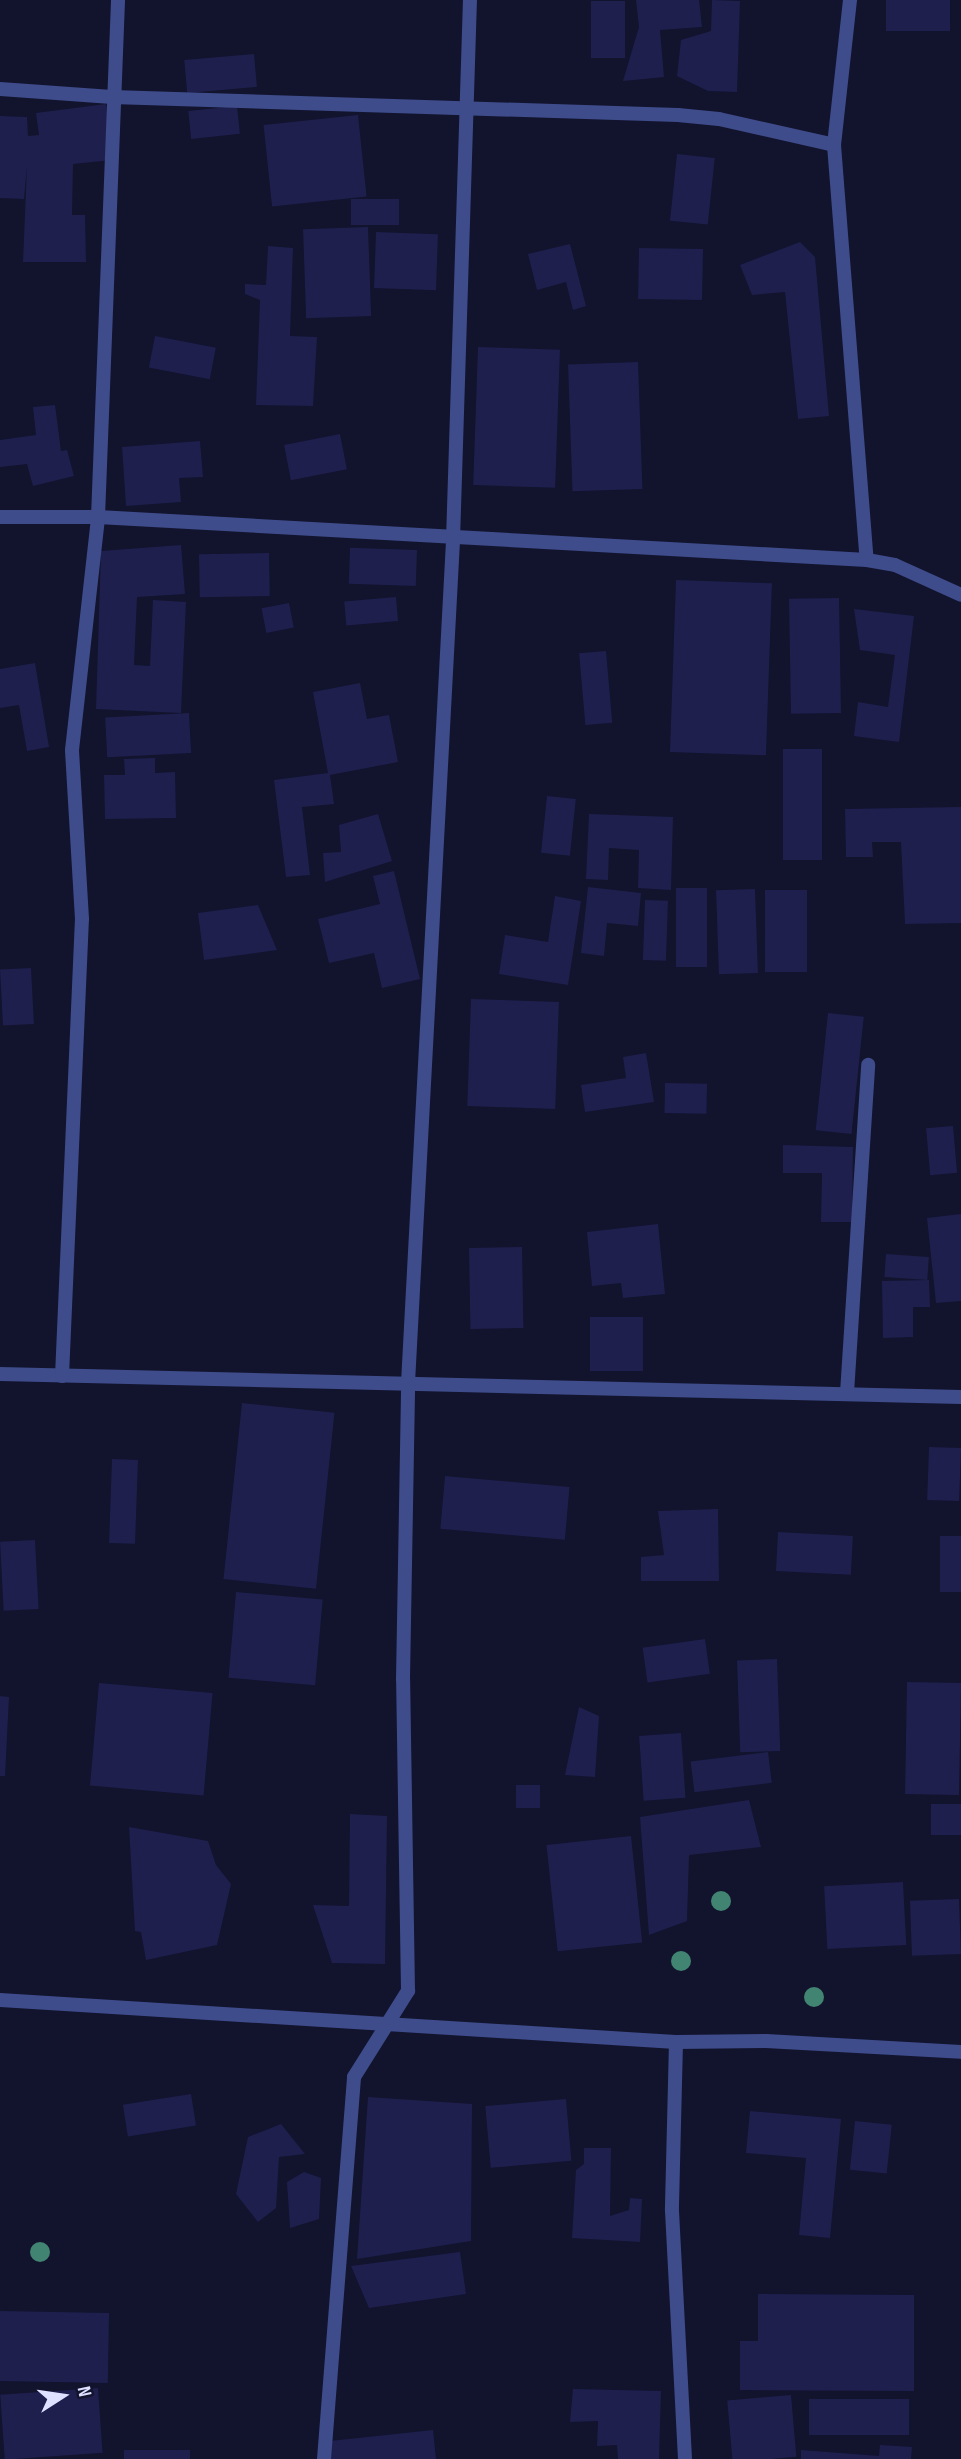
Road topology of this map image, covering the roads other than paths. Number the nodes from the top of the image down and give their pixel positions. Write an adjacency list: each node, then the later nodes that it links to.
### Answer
1 (118, 0): 5 (street)
2 (470, 0): 6 (street)
3 (850, 0): 7 (street)
4 (0, 89): 5 (street)
5 (112, 97): 6 (street); 9 (street)
6 (466, 105): 7 (street); 10 (street)
7 (834, 145): 11 (street)
8 (0, 517): 9 (street)
9 (98, 517): 10 (street); 15 (street)
10 (453, 540): 11 (street); 16 (street)
11 (867, 560): 12 (street)
12 (961, 595)
13 (868, 1065): 17 (street)
14 (0, 1374): 15 (street)
15 (62, 1376): 16 (street)
16 (408, 1383): 17 (street); 20 (street)
17 (847, 1393): 18 (street)
18 (961, 1398)
19 (0, 2000): 20 (street)
20 (389, 2023): 21 (street); 23 (street)
21 (676, 2042): 22 (street); 24 (street)
22 (961, 2052)
23 (324, 2459)
24 (685, 2459)

